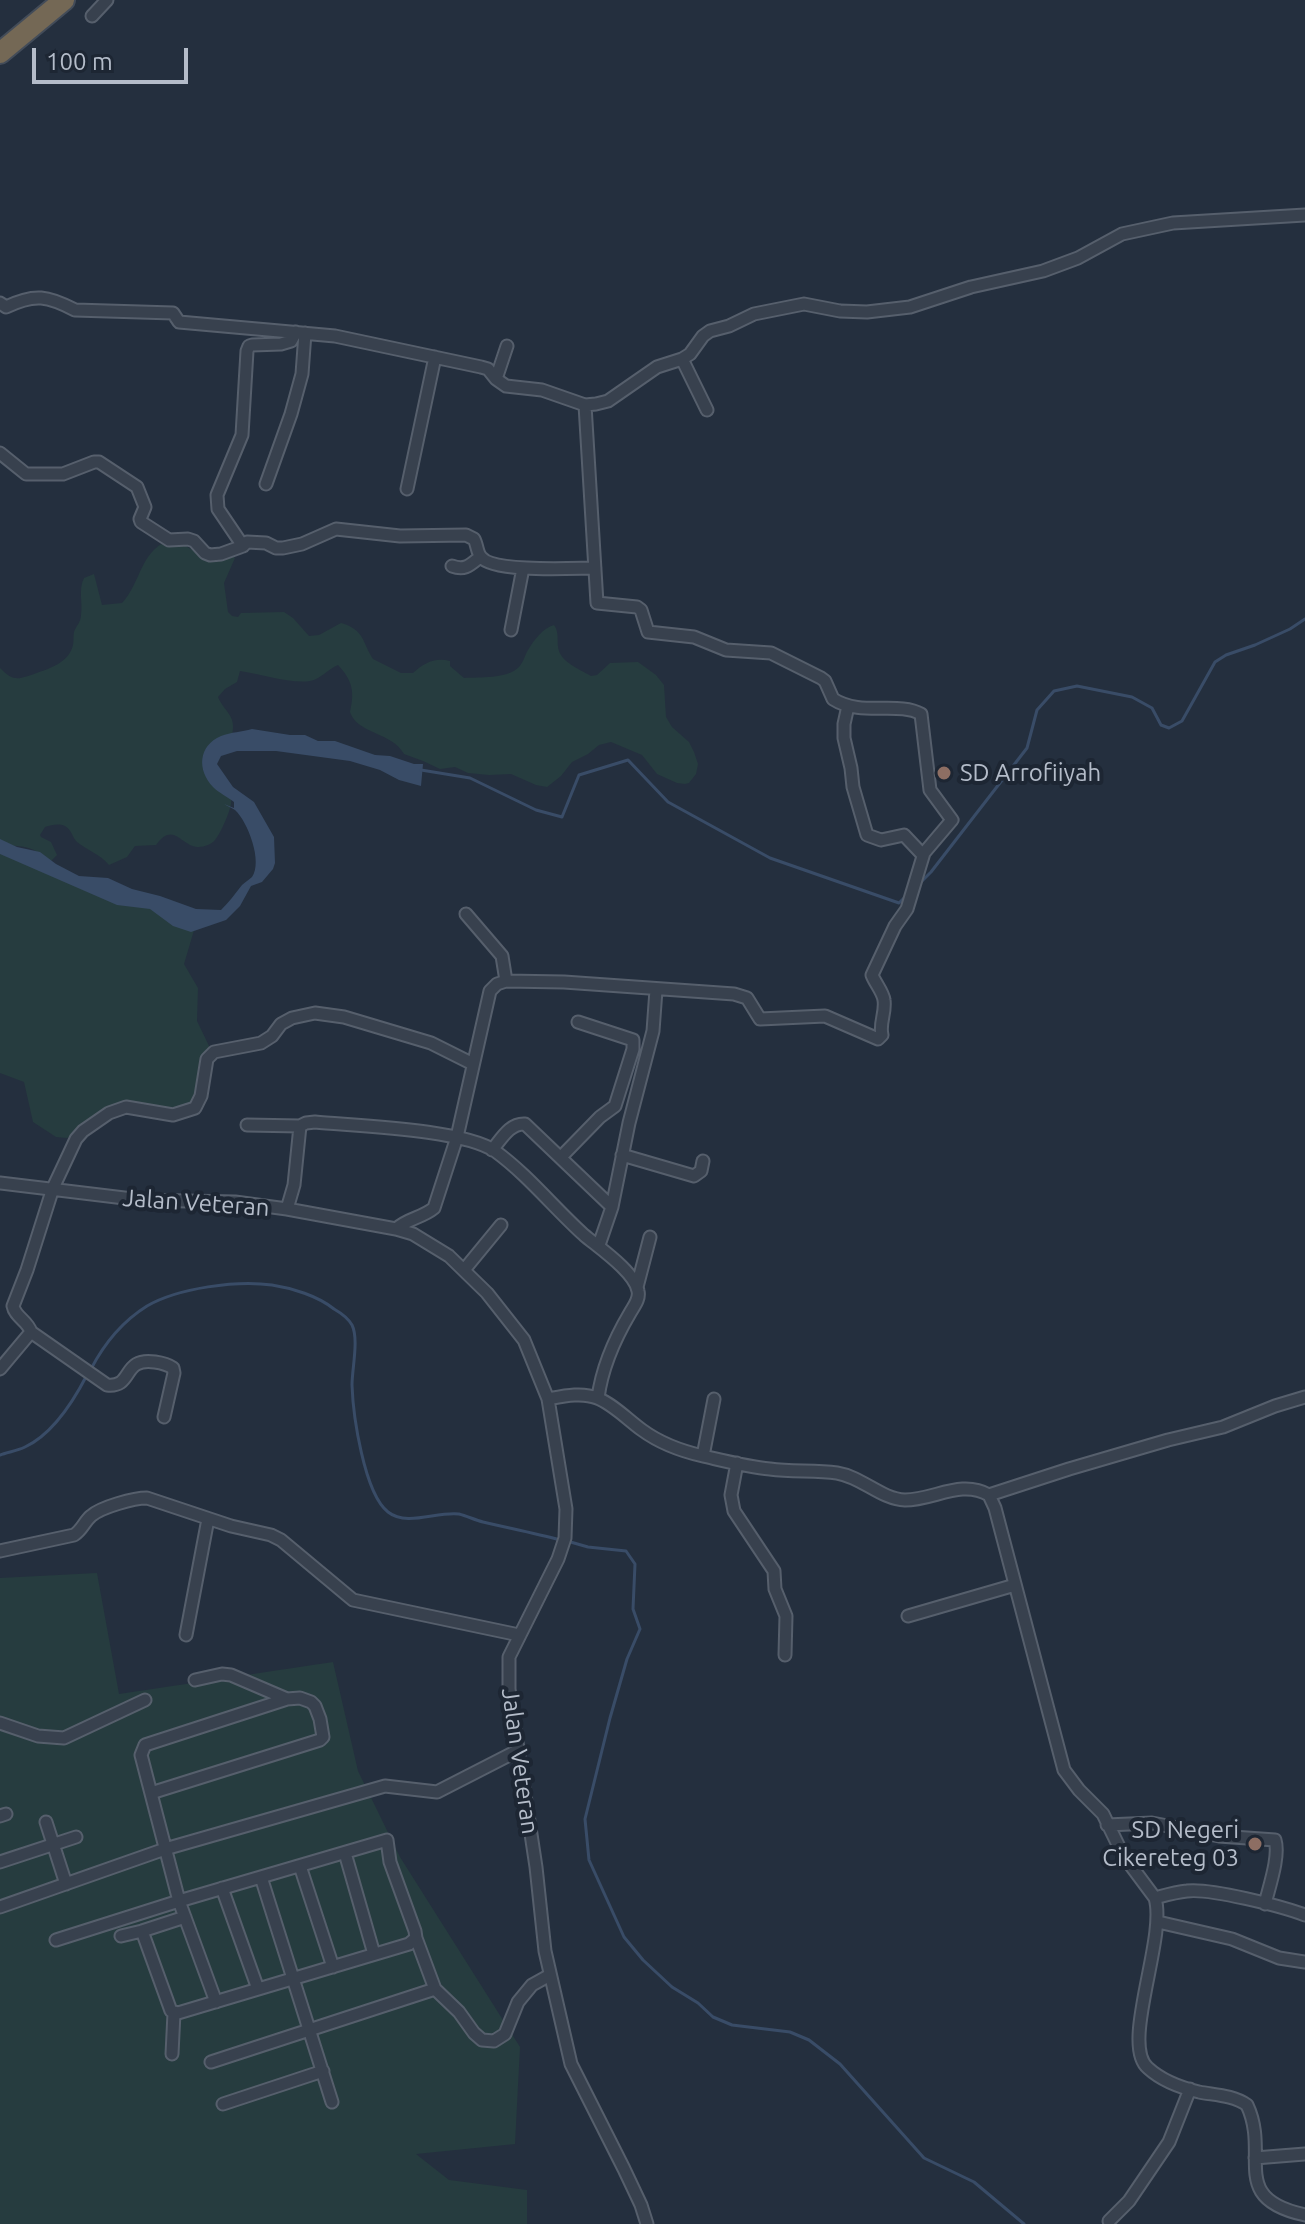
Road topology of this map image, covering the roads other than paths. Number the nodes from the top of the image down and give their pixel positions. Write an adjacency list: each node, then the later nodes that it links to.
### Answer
1 (64, 0): 4 (highway)
2 (107, 0): 3 (street)
3 (92, 16)
4 (0, 53)
5 (1305, 215): 10 (street)
6 (2, 306): 7 (street)
7 (301, 332): 9 (street); 15 (street); 17 (street)
8 (507, 346): 11 (street)
9 (435, 357): 11 (street); 16 (street)
10 (682, 359): 12 (street); 13 (street)
11 (496, 379): 12 (street)
12 (585, 405): 21 (street)
13 (707, 410)
14 (1, 457): 17 (street)
15 (266, 484)
16 (407, 489)
17 (243, 546): 18 (street)
18 (480, 557): 19 (street); 20 (street)
19 (452, 566)
20 (523, 568): 21 (street); 22 (street)
21 (595, 568): 23 (street)
22 (511, 630)
23 (848, 706): 24 (street); 24 (street)
24 (924, 853): 27 (street)
25 (466, 914): 26 (street)
26 (506, 981): 27 (street); 29 (street)
27 (656, 990): 34 (street)
28 (578, 1022): 35 (street)
29 (473, 1064): 32 (street); 38 (street)
30 (247, 1125): 31 (street)
31 (300, 1126): 32 (street); 40 (street)
32 (457, 1137): 33 (street); 42 (street)
33 (492, 1150): 35 (street); 44 (street)
34 (622, 1155): 36 (street); 39 (street)
35 (561, 1157): 39 (street)
36 (703, 1161)
37 (0, 1183): 38 (street, Jalan Veteran)
38 (53, 1188): 40 (street, Jalan Veteran); 47 (street)
39 (612, 1207): 44 (street)
40 (287, 1209): 42 (street, Jalan Veteran)
41 (501, 1225): 45 (street)
42 (396, 1229): 45 (street, Jalan Veteran)
43 (650, 1237): 46 (street)
44 (599, 1245): 46 (street)
45 (464, 1270): 51 (street, Jalan Veteran)
46 (637, 1287): 50 (street)
47 (31, 1332): 48 (street); 53 (street)
48 (0, 1369)
49 (1305, 1397): 56 (street)
50 (598, 1398): 51 (street); 54 (street)
51 (548, 1399): 62 (street, Jalan Veteran)
52 (714, 1399): 54 (street)
53 (164, 1417)
54 (703, 1456): 55 (street)
55 (737, 1463): 56 (street); 63 (street)
56 (989, 1495): 59 (street)
57 (208, 1519): 58 (street); 61 (street); 62 (street)
58 (0, 1551)
59 (1015, 1585): 60 (street); 71 (street)
60 (908, 1616)
61 (186, 1635)
62 (519, 1635): 68 (street, Jalan Veteran)
63 (785, 1655)
64 (195, 1680): 65 (street)
65 (287, 1699): 69 (street); 69 (street)
66 (145, 1700): 67 (street)
67 (0, 1723)
68 (517, 1751): 74 (street); 96 (street, Jalan Veteran)
69 (151, 1793): 74 (street)
70 (46, 1822): 73 (street)
71 (1107, 1825): 81 (street); 83 (street)
72 (76, 1837): 73 (street)
73 (54, 1844): 76 (street); 79 (street)
74 (165, 1849): 79 (street); 82 (street)
75 (345, 1853): 77 (street); 90 (street); 92 (street)
76 (0, 1862)
77 (300, 1866): 78 (street); 94 (street)
78 (261, 1877): 80 (street); 95 (street)
79 (66, 1884): 84 (street)
80 (222, 1888): 82 (street); 97 (street)
81 (1155, 1898): 83 (street); 87 (street)
82 (179, 1901): 86 (street); 91 (street)
83 (1265, 1904): 85 (street)
84 (0, 1907)
85 (1305, 1915)
86 (185, 1917): 88 (street); 99 (street)
87 (1158, 1922): 93 (street); 105 (street)
88 (142, 1931): 89 (street); 100 (street)
89 (121, 1936)
90 (416, 1938): 92 (street); 98 (street)
91 (56, 1940)
92 (374, 1954): 94 (street)
93 (1305, 1962)
94 (333, 1967): 95 (street)
95 (294, 1978): 97 (street); 101 (street)
96 (551, 1980): 98 (street); 112 (street, Jalan Veteran)
97 (258, 1989): 99 (street)
98 (435, 1989): 101 (street)
99 (216, 2002): 100 (street)
100 (174, 2013): 102 (street)
101 (310, 2030): 103 (street); 104 (street)
102 (172, 2054)
103 (211, 2062)
104 (323, 2071): 106 (street); 107 (street)
105 (1190, 2089): 109 (street); 111 (street)
106 (332, 2102)
107 (223, 2104)
108 (1305, 2154): 109 (street)
109 (1255, 2158): 110 (street)
110 (1305, 2215)
111 (1109, 2221)
112 (647, 2224)

